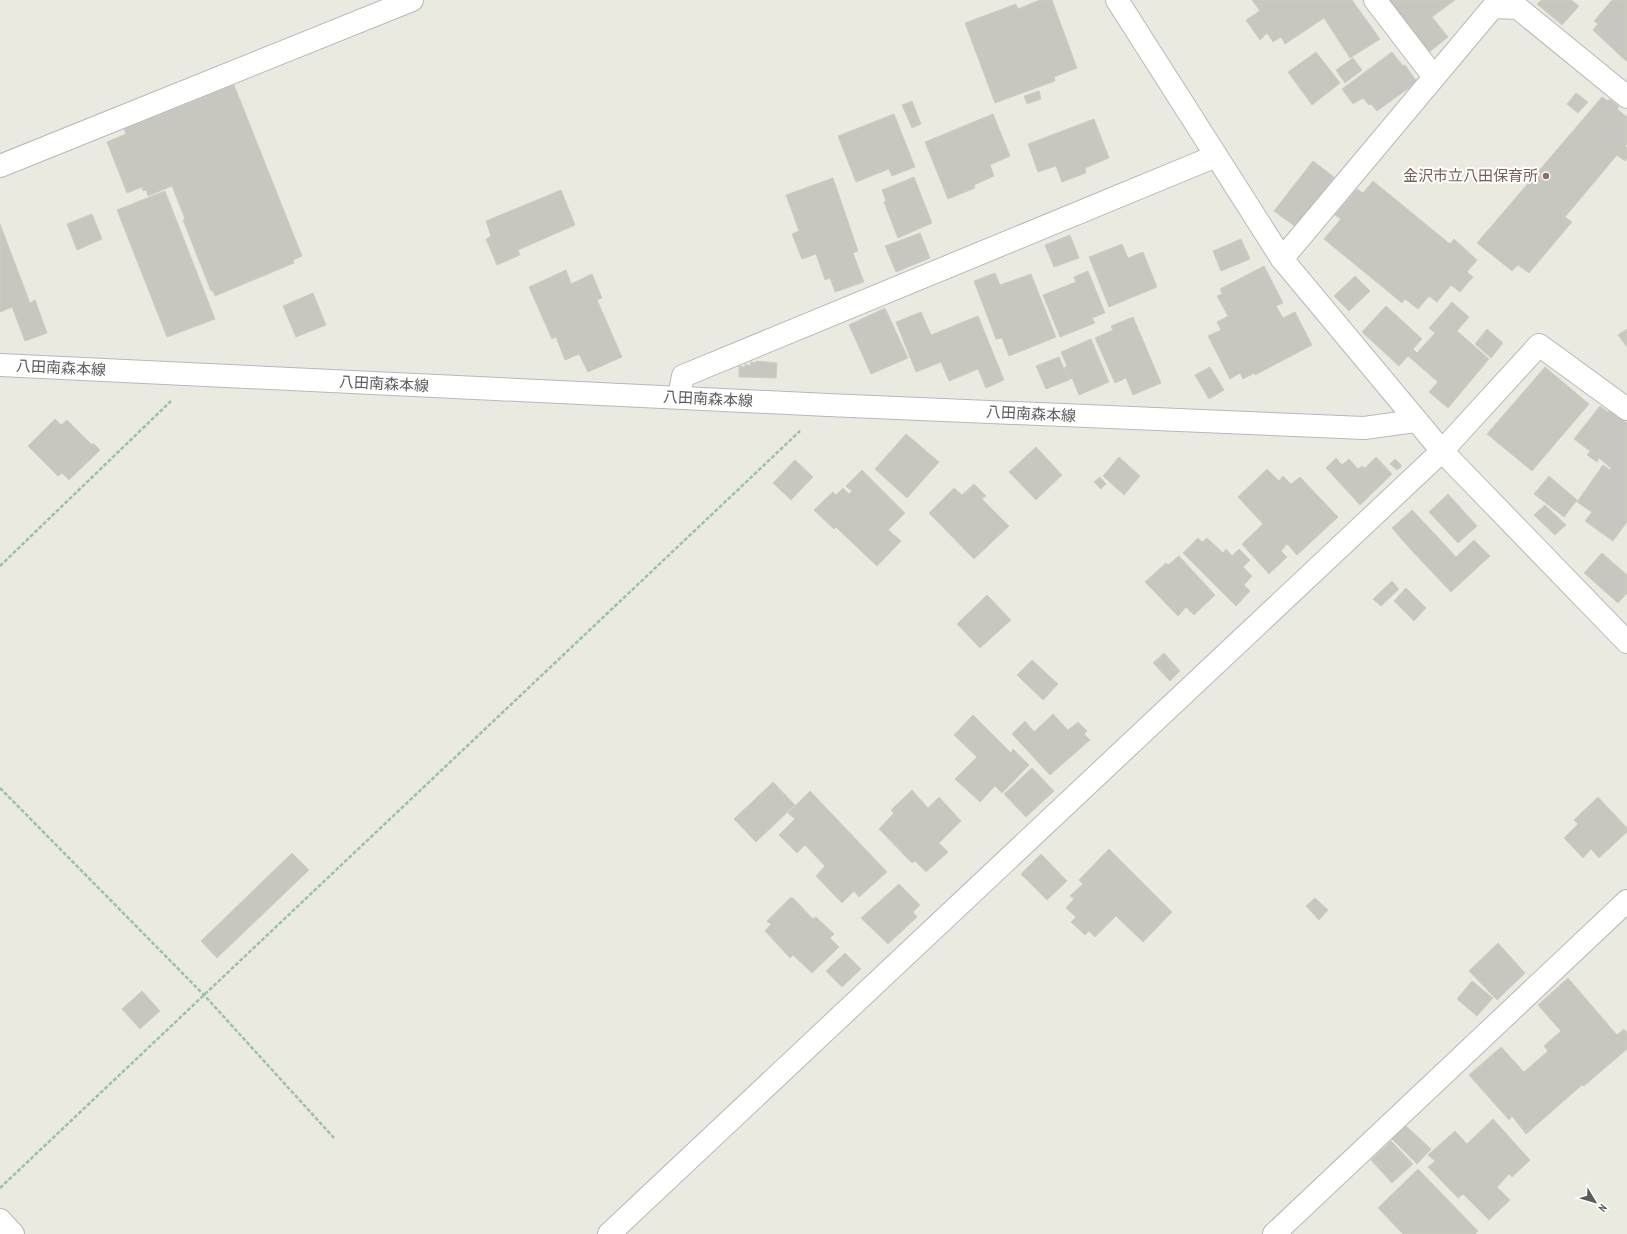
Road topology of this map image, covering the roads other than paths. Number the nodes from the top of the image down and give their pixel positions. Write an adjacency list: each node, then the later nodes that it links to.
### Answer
1 (412, 0): 7 (street)
2 (1117, 0): 6 (street)
3 (1375, 0): 4 (street)
4 (1434, 77): 5 (street); 8 (street)
5 (1627, 97)
6 (1216, 156): 8 (street); 10 (street)
7 (0, 166)
8 (1282, 259): 12 (street)
9 (0, 365): 10 (street, 八田南森本線)
10 (679, 397): 12 (street, 八田南森本線)
11 (1627, 409): 13 (street)
12 (1415, 421): 13 (street)
13 (1442, 451): 14 (street); 18 (street)
14 (1627, 642)
15 (1627, 901): 19 (street)
16 (0, 1220): 17 (street)
17 (14, 1234)
18 (609, 1234)
19 (1274, 1234)

